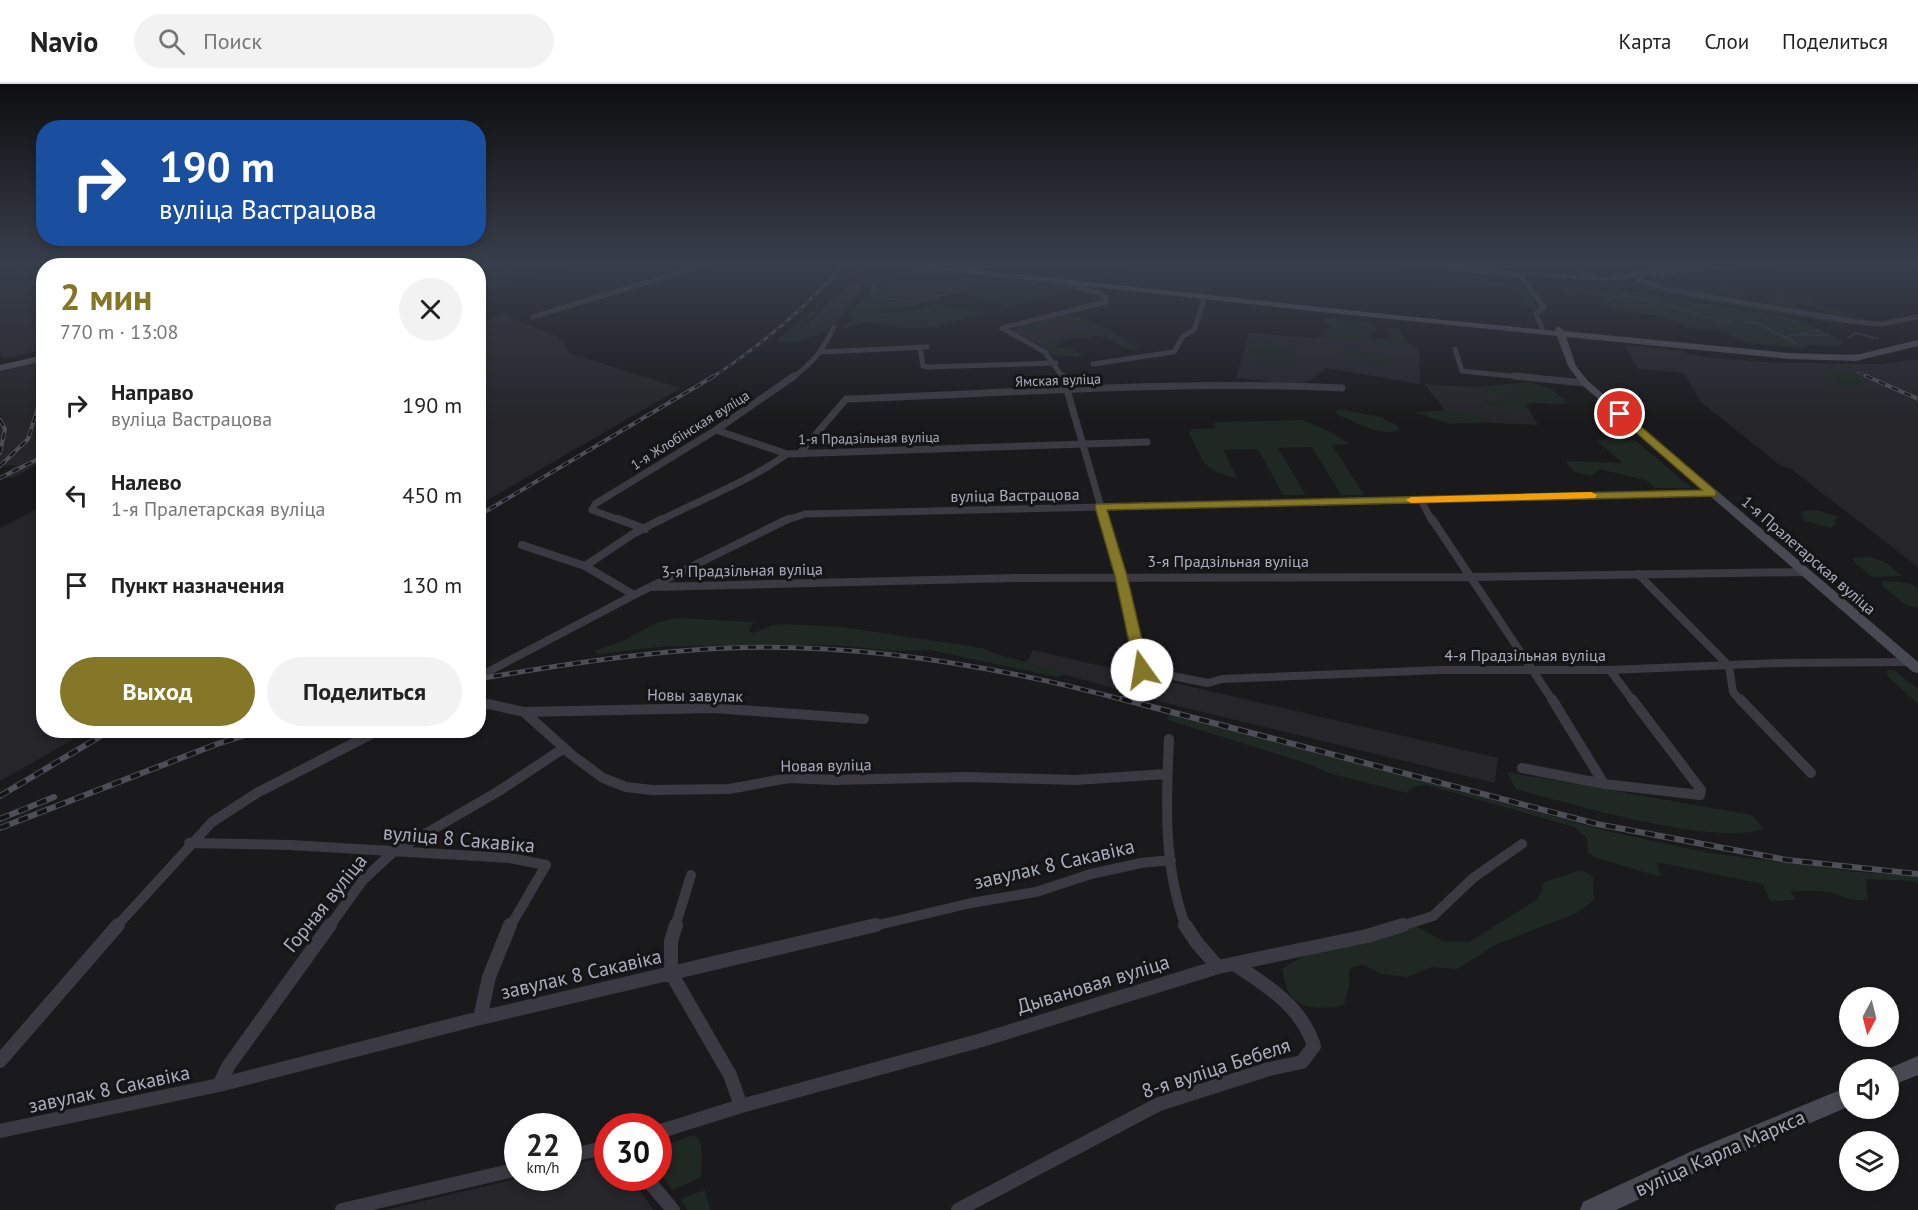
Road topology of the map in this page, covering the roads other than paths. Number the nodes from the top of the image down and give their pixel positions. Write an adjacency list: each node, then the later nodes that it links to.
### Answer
1 (1049, 316): 17 (street)
2 (1199, 316): 18 (street)
3 (1398, 316): 7 (main road)
4 (1537, 316): 9 (street)
5 (1819, 316): 6 (street)
6 (1918, 317)
7 (1433, 319): 9 (main road); 10 (main road)
8 (834, 327): 15 (street, 1-я Жлобінская вуліца)
9 (1542, 328): 10 (main road)
10 (1560, 332): 13 (main road); 20 (main road, 1-я Пралетарская вуліца)
11 (1914, 336): 13 (main road)
12 (1918, 344): 13 (main road)
13 (1707, 346)
14 (1455, 349): 20 (street)
15 (822, 352): 17 (street); 23 (street, 1-я Жлобінская вуліца)
16 (36, 358): 19 (main road)
17 (1056, 363): 22 (street)
18 (1093, 364)
19 (0, 366)
20 (1585, 383): 28 (main road, 1-я Пралетарская вуліца)
21 (1342, 388): 22 (street, Ямская вуліца)
22 (1069, 392): 25 (street); 26 (street, Ямская вуліца)
23 (716, 430): 27 (street); 31 (street, 1-я Жлобінская вуліца)
24 (1147, 442): 25 (street, 1-я Прадзільная вуліца)
25 (1081, 445): 26 (street, 1-я Прадзільная вуліца); 30 (street)
26 (800, 453): 27 (street, 1-я Прадзільная вуліца)
27 (787, 454): 31 (street, 1-я Прадзільная вуліца)
28 (1712, 493): 29 (street, вуліца Вастрацова); 34 (main road, 1-я Пралетарская вуліца)
29 (1421, 500): 30 (street, вуліца Вастрацова); 37 (street)
30 (1100, 507): 36 (street); 38 (street, вуліца Вастрацова)
31 (645, 529): 33 (street, 1-я Прадзільная вуліца)
32 (522, 545): 33 (street)
33 (585, 566): 39 (street)
34 (1805, 572): 35 (street, 3-я Прадзільная вуліца); 41 (main road, 1-я Пралетарская вуліца)
35 (1638, 574): 37 (street, 3-я Прадзільная вуліца); 40 (street)
36 (1121, 576): 37 (street, 3-я Прадзільная вуліца); 38 (street, 3-я Прадзільная вуліца); 42 (street, 4-я Прадзільная вуліца)
37 (1470, 577): 42 (street)
38 (652, 587): 39 (street, вуліца Вастрацова)
39 (634, 595): 44 (street, вуліца Вастрацова)
40 (1729, 666): 41 (street, 4-я Прадзільная вуліца); 43 (street, 4-я Прадзільная вуліца); 52 (street)
41 (1914, 666)
42 (1533, 669): 43 (street, 4-я Прадзільная вуліца); 54 (street)
43 (1610, 670): 54 (street)
44 (486, 673)
45 (486, 705): 46 (street, Новая вуліца)
46 (524, 712): 47 (street, Новы завулак); 50 (street, Новая вуліца)
47 (864, 719)
48 (364, 738): 55 (street)
49 (1168, 739): 53 (street)
50 (564, 748): 53 (street, Новая вуліца); 57 (street, Горная вуліца)
51 (1522, 768): 54 (street)
52 (1811, 773)
53 (1167, 774): 58 (street)
54 (1604, 784)
55 (189, 843): 57 (street, вуліца 8 Сакавіка); 64 (street)
56 (1521, 844): 60 (street, Дывановая вуліца)
57 (392, 853): 63 (street, вуліца 8 Сакавіка); 67 (street, Горная вуліца)
58 (1171, 860): 61 (street); 62 (street, завулак 8 Сакавіка)
59 (692, 875): 62 (street)
60 (1234, 964): 61 (street, Дывановая вуліца); 76 (street, 8-я вуліца Бебеля)
61 (1218, 967): 69 (street, Дывановая вуліца)
62 (671, 973): 63 (street, завулак 8 Сакавіка); 69 (street)
63 (480, 1018): 67 (street, завулак 8 Сакавіка)
64 (0, 1061)
65 (1918, 1065): 66 (main road)
66 (1899, 1073)
67 (219, 1085): 71 (street, завулак 8 Сакавіка)
68 (1839, 1101): 77 (main road, вуліца Карла Маркса)
69 (741, 1106): 70 (street, Дывановая вуліца)
70 (672, 1128)
71 (0, 1131)
72 (504, 1171): 74 (street)
73 (657, 1191): 75 (street)
74 (342, 1210)
75 (673, 1210)
76 (958, 1210)
77 (1591, 1210)

